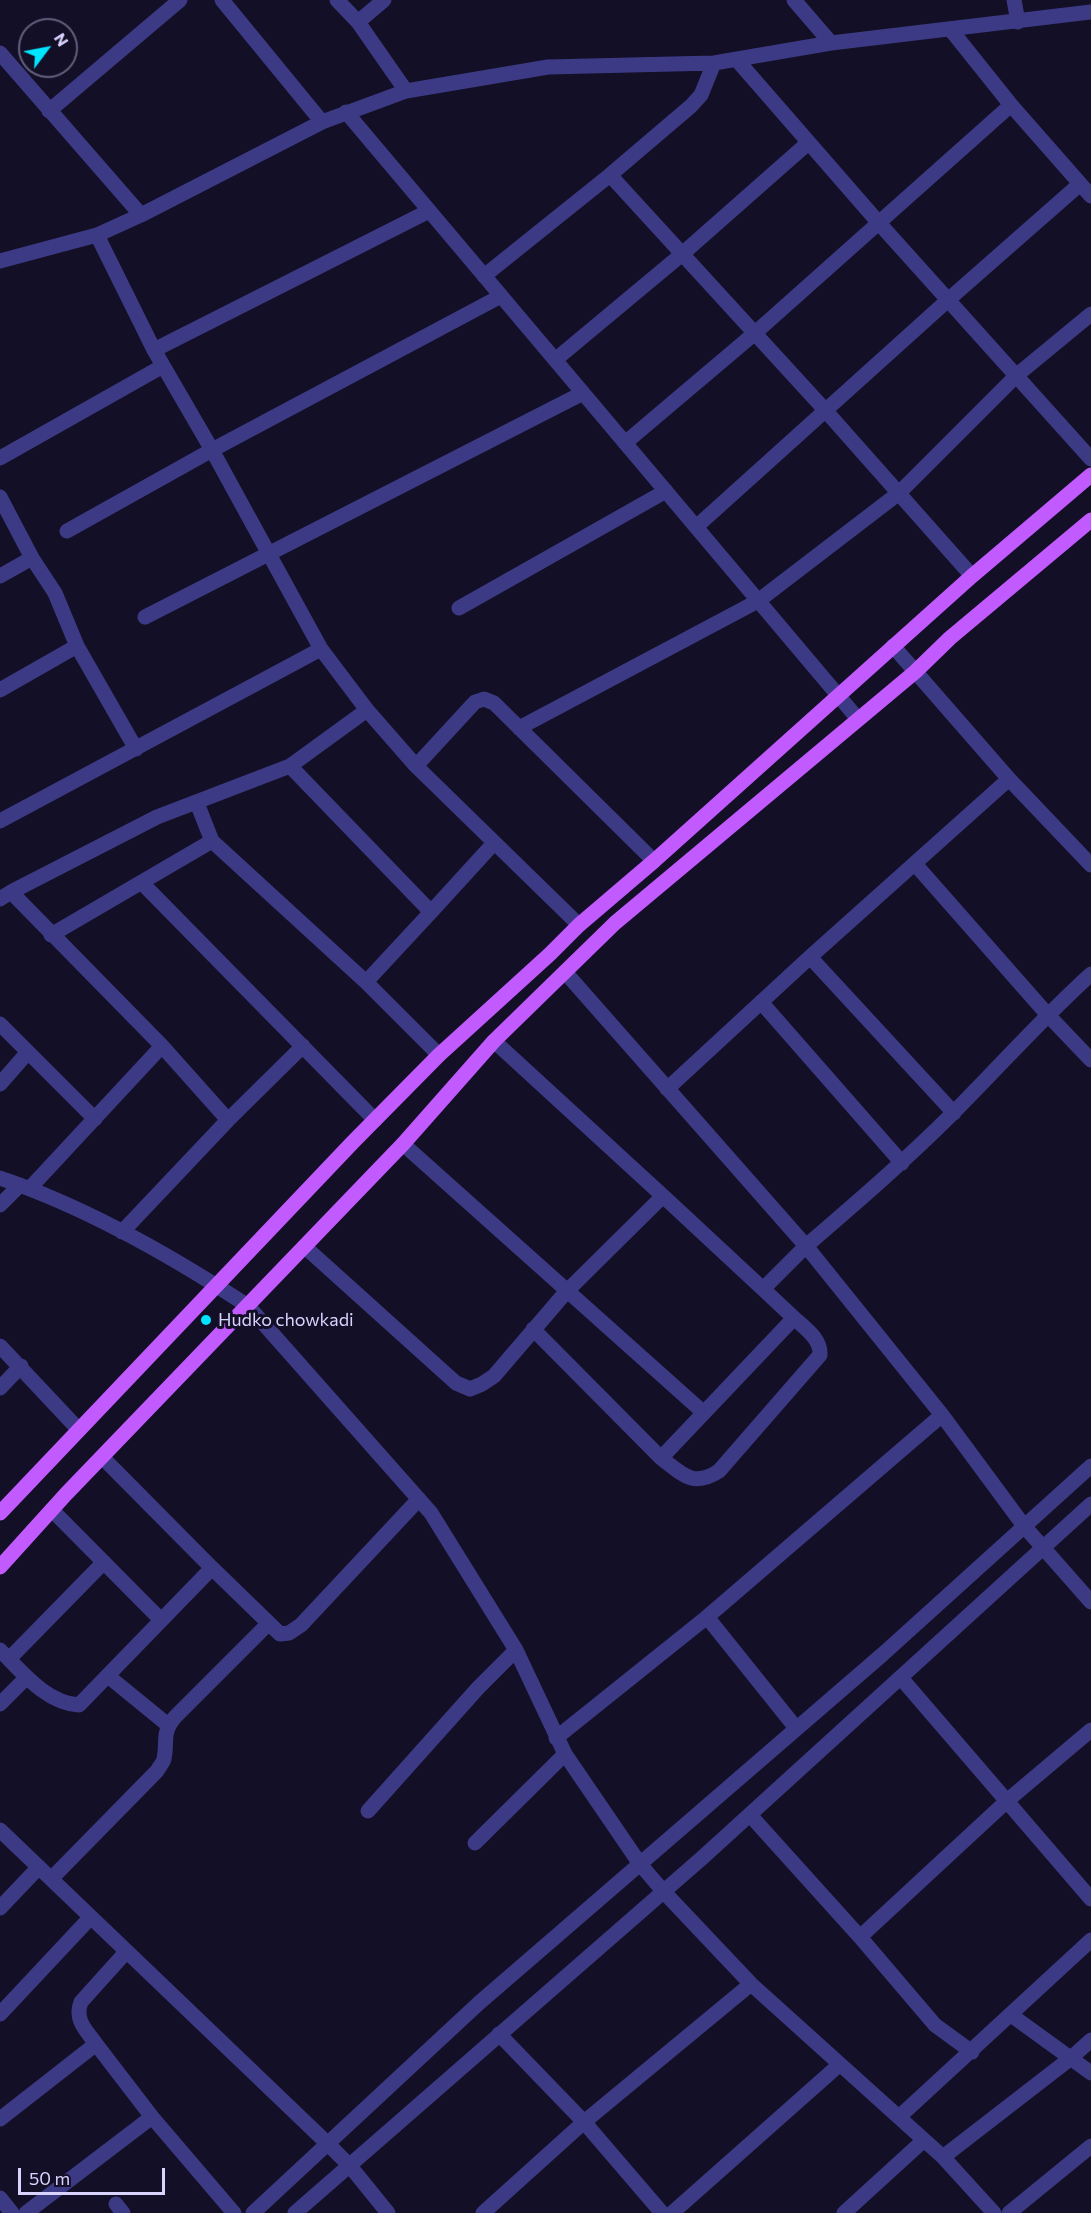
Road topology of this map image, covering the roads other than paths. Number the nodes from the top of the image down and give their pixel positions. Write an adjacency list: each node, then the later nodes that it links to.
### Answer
1 (180, 0): 17 (street)
2 (222, 0): 19 (street)
3 (337, 0): 8 (street)
4 (384, 0): 8 (street)
5 (794, 0): 11 (street)
6 (1014, 0): 9 (street)
7 (1091, 12): 9 (street)
8 (358, 22): 15 (street)
9 (1018, 22): 10 (street)
10 (951, 30): 11 (street); 16 (street)
11 (831, 42): 13 (street)
12 (0, 53): 17 (street)
13 (737, 60): 14 (street); 20 (street)
14 (714, 63): 15 (street); 21 (street)
15 (406, 91): 18 (street)
16 (1011, 105): 22 (street); 26 (street)
17 (49, 111): 25 (street)
18 (346, 112): 19 (street); 24 (street)
19 (322, 122): 25 (street)
20 (808, 142): 26 (street); 28 (street)
21 (610, 175): 28 (street); 30 (street)
22 (1080, 184): 23 (street); 32 (street)
23 (1091, 196)
24 (429, 210): 30 (street); 35 (street)
25 (141, 215): 27 (street)
26 (878, 222): 32 (street); 34 (street)
27 (97, 235): 29 (street); 35 (street)
28 (681, 255): 34 (street); 36 (street)
29 (0, 261)
30 (484, 276): 31 (street)
31 (501, 296): 36 (street); 42 (street)
32 (948, 300): 38 (street); 40 (street)
33 (1091, 314): 38 (street)
34 (755, 333): 40 (street); 41 (street)
35 (154, 350): 37 (street)
36 (555, 360): 39 (street)
37 (164, 366): 42 (street); 43 (street)
38 (1017, 375): 44 (street); 47 (street)
39 (583, 393): 41 (street); 52 (street)
40 (825, 410): 47 (street); 50 (street)
41 (625, 443): 46 (street)
42 (212, 450): 51 (street); 52 (street)
43 (0, 459)
44 (1091, 459)
45 (1091, 475): 55 (main road)
46 (666, 491): 50 (street); 57 (street)
47 (899, 493): 55 (street); 56 (street)
48 (0, 496): 53 (street)
49 (1091, 520): 62 (main road)
50 (696, 527): 56 (street)
51 (67, 531)
52 (269, 554): 58 (street); 61 (street)
53 (33, 558): 54 (street); 59 (street)
54 (0, 576)
55 (972, 576): 60 (main road)
56 (758, 601): 64 (street); 67 (street)
57 (459, 608)
58 (145, 617)
59 (77, 646): 63 (street); 68 (street)
60 (893, 646): 62 (street); 64 (main road)
61 (321, 649): 65 (street); 68 (street)
62 (915, 672): 66 (main road); 71 (street)
63 (0, 690)
64 (838, 695): 66 (street); 76 (main road)
65 (367, 710): 69 (street); 70 (street)
66 (858, 719): 85 (main road)
67 (519, 728): 70 (street); 76 (street)
68 (136, 749): 73 (street)
69 (290, 766): 72 (street); 81 (street)
70 (416, 766): 75 (street)
71 (1010, 780): 77 (street); 78 (street)
72 (197, 803): 74 (street); 80 (street)
73 (0, 821)
74 (212, 842): 79 (street); 87 (street)
75 (494, 843): 81 (street); 82 (street)
76 (654, 861): 82 (main road)
77 (915, 864): 84 (street); 89 (street)
78 (1091, 865)
79 (142, 883): 83 (street); 93 (street)
80 (5, 895): 83 (street)
81 (431, 912): 87 (street)
82 (579, 924): 95 (main road)
83 (51, 935): 92 (street)
84 (810, 957): 88 (street); 99 (street)
85 (565, 972): 91 (main road); 98 (street)
86 (1091, 974): 89 (street)
87 (366, 982): 95 (street)
88 (761, 1002): 98 (street); 104 (street)
89 (1047, 1014): 96 (street); 99 (street)
90 (0, 1024): 94 (street)
91 (494, 1041): 103 (main road); 107 (street)
92 (162, 1046): 100 (street); 101 (street)
93 (303, 1046): 101 (street); 102 (street)
94 (28, 1052): 97 (street); 100 (street)
95 (439, 1055): 102 (main road)
96 (1091, 1060)
97 (0, 1084)
98 (667, 1089): 110 (street)
99 (954, 1113): 104 (street)
100 (95, 1119): 106 (street)
101 (228, 1120): 109 (street)
102 (375, 1120): 112 (main road)
103 (403, 1144): 111 (main road); 114 (street)
104 (902, 1163): 110 (street)
105 (0, 1178): 106 (street)
106 (25, 1186): 108 (street); 109 (street)
107 (663, 1196): 113 (street); 114 (street)
108 (0, 1205)
109 (122, 1232): 112 (street)
110 (806, 1246): 113 (street); 122 (street)
111 (305, 1247): 115 (main road); 117 (street)
112 (216, 1285): 115 (street); 123 (main road)
113 (763, 1289): 116 (street)
114 (566, 1292): 117 (street); 121 (street)
115 (248, 1306): 124 (main road); 127 (street)
116 (794, 1318): 121 (street); 125 (street)
117 (533, 1329): 125 (street)
118 (0, 1346): 119 (street)
119 (21, 1366): 120 (street); 123 (street)
120 (0, 1388)
121 (704, 1413): 125 (street)
122 (942, 1415): 131 (street); 137 (street)
123 (79, 1430): 130 (main road)
124 (102, 1457): 129 (main road); 135 (street)
125 (661, 1458)
126 (1091, 1466): 131 (street)
127 (419, 1499): 139 (street); 140 (street)
128 (1091, 1504): 132 (street)
129 (52, 1510): 133 (main road); 134 (street)
130 (0, 1513)
131 (1024, 1526): 132 (street); 147 (street)
132 (1044, 1547): 136 (street); 144 (street)
133 (2, 1561)
134 (104, 1562): 138 (street); 141 (street)
135 (212, 1568): 138 (street); 139 (street)
136 (1091, 1602)
137 (707, 1617): 147 (street); 149 (street)
138 (161, 1620): 142 (street)
139 (268, 1624): 146 (street)
140 (516, 1650): 149 (street); 152 (street)
141 (4, 1654): 143 (street)
142 (108, 1676): 143 (street); 146 (street)
143 (27, 1677): 145 (street)
144 (901, 1678): 151 (street); 153 (street)
145 (0, 1704)
146 (168, 1725): 158 (street)
147 (796, 1728): 156 (street)
148 (1091, 1730): 151 (street)
149 (556, 1738): 150 (street)
150 (565, 1754): 155 (street); 156 (street)
151 (1008, 1800): 160 (street); 163 (street)
152 (368, 1811)
153 (750, 1815): 159 (street); 163 (street)
154 (0, 1830): 157 (street)
155 (475, 1843)
156 (640, 1864): 159 (street); 181 (street)
157 (39, 1867): 158 (street); 161 (street)
158 (52, 1878): 162 (street)
159 (663, 1891): 166 (street); 169 (street)
160 (1091, 1899)
161 (0, 1908)
162 (90, 1918): 165 (street); 167 (street)
163 (860, 1937): 172 (street)
164 (1091, 1940): 168 (street)
165 (126, 1952): 171 (street); 181 (street)
166 (751, 1984): 174 (street); 179 (street)
167 (0, 2014)
168 (1011, 2015): 172 (street); 173 (street)
169 (499, 2034): 179 (street); 184 (street)
170 (1091, 2040): 173 (street)
171 (96, 2044): 176 (street); 178 (street)
172 (972, 2052): 177 (street)
173 (1071, 2058): 175 (street); 183 (street)
174 (840, 2065): 177 (street); 194 (street)
175 (1091, 2073)
176 (152, 2117): 188 (street); 189 (street)
177 (899, 2117): 180 (street)
178 (0, 2119)
179 (584, 2122): 186 (street); 193 (street)
180 (924, 2140): 183 (street); 195 (street)
181 (328, 2144): 184 (street); 190 (street)
182 (1091, 2146): 197 (street)
183 (943, 2157): 196 (street)
184 (350, 2166): 191 (street); 192 (street)
185 (0, 2198): 187 (street)
186 (652, 2210)
187 (12, 2213)
188 (26, 2213)
189 (234, 2213)
190 (253, 2213)
191 (295, 2213)
192 (388, 2213)
193 (483, 2213)
194 (672, 2213)
195 (844, 2213)
196 (993, 2213)
197 (1009, 2213)

